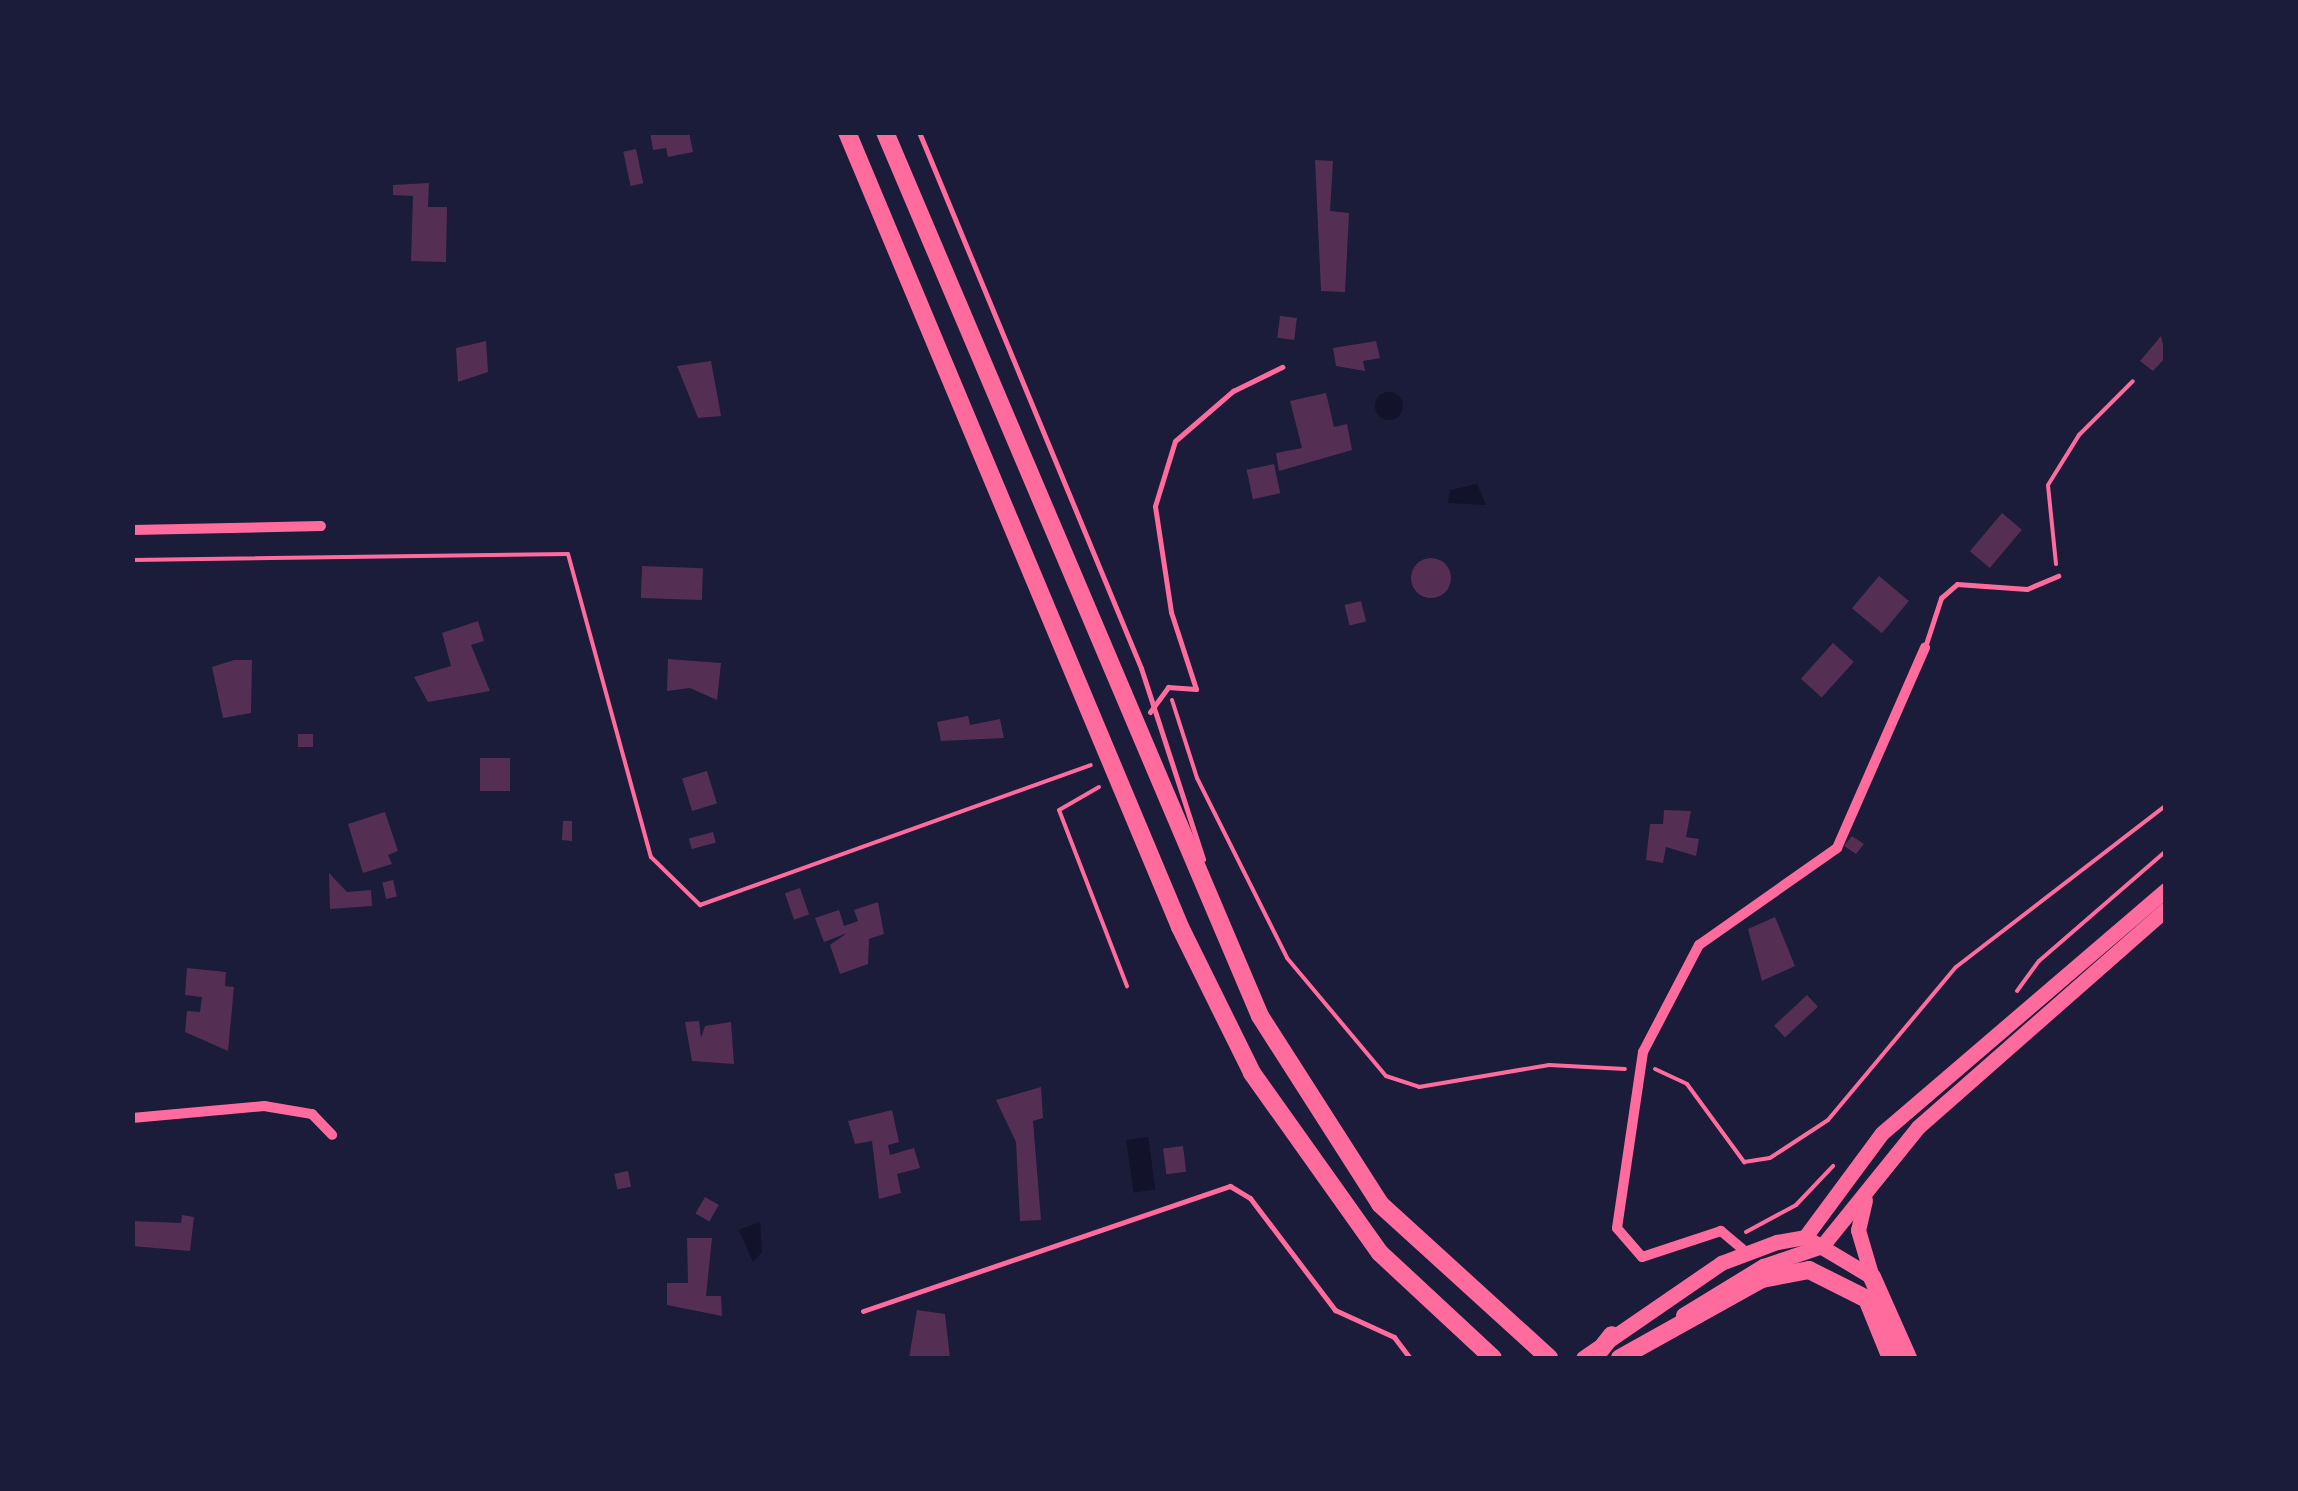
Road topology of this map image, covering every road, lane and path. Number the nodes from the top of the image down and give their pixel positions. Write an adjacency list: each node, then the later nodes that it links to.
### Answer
1 (847, 132): 13 (highway)
2 (885, 132): 17 (highway)
3 (919, 132): 12 (lane)
4 (1282, 368): 11 (lane)
5 (2133, 381): 9 (path)
6 (321, 526): 7 (street)
7 (132, 530)
8 (132, 560): 13 (path)
9 (2058, 576): 10 (lane)
10 (1924, 648): 19 (street)
11 (1168, 688): 12 (lane); 19 (path)
12 (1149, 715): 17 (lane)
13 (1113, 768): 18 (path); 28 (highway)
14 (2166, 805): 19 (path)
15 (2166, 890): 23 (main road)
16 (2166, 909): 22 (main road)
17 (1232, 958): 35 (highway)
18 (1128, 986)
19 (1640, 1070): 25 (street)
20 (132, 1118): 21 (street)
21 (332, 1135)
22 (1869, 1187): 24 (main road); 27 (main road)
23 (1805, 1237): 24 (main road); 25 (main road); 26 (main road)
24 (1822, 1246): 26 (main road); 27 (main road)
25 (1746, 1252): 30 (main road)
26 (1808, 1264): 31 (highway); 38 (highway)
27 (1872, 1278): 39 (highway)
28 (1405, 1282): 33 (highway); 34 (highway)
29 (863, 1311): 32 (lane)
30 (1612, 1336): 36 (main road); 37 (highway)
31 (1622, 1356)
32 (1410, 1358)
33 (1477, 1358)
34 (1493, 1358)
35 (1549, 1358)
36 (1582, 1358)
37 (1594, 1358)
38 (1891, 1358)
39 (1908, 1358)

